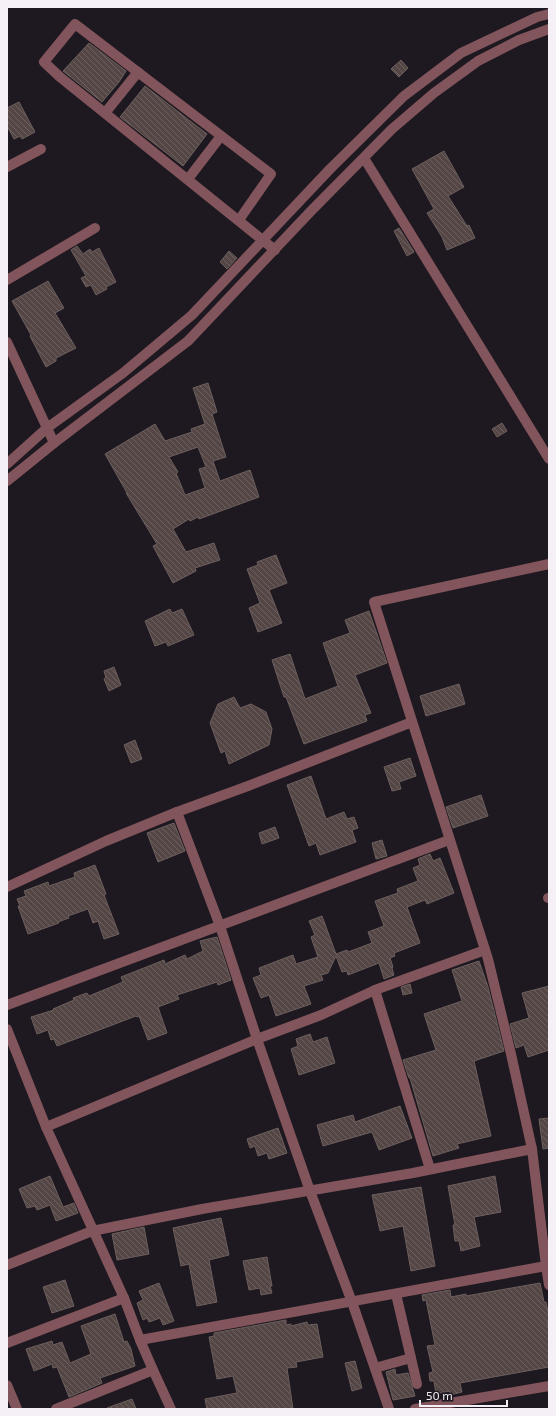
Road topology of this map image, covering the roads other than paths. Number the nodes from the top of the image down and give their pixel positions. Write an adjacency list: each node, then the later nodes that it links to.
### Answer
1 (549, 14): 8 (street)
2 (549, 29): 7 (street)
3 (138, 72): 4 (street); 4 (street); 5 (street)
4 (105, 113): 11 (street)
5 (221, 136): 11 (street); 12 (street)
6 (41, 149): 9 (street)
7 (364, 158): 10 (street); 22 (street)
8 (337, 162): 10 (street); 14 (street)
9 (7, 167)
10 (348, 173): 15 (street)
11 (188, 179): 12 (street)
12 (239, 220): 14 (street)
13 (95, 228): 16 (street)
14 (263, 240): 15 (street); 18 (street)
15 (275, 250): 19 (street)
16 (7, 280)
17 (7, 342): 20 (street)
18 (129, 368): 19 (street); 20 (street)
19 (139, 378): 21 (street)
20 (47, 428): 21 (street); 23 (street)
21 (54, 443): 24 (street)
22 (549, 459)
23 (7, 464)
24 (7, 482)
25 (549, 564): 26 (street)
26 (412, 722): 27 (street); 28 (street)
27 (177, 812): 29 (street); 30 (street)
28 (450, 840): 30 (street); 31 (street)
29 (7, 887)
30 (220, 926): 33 (street); 35 (street)
31 (485, 950): 32 (street); 37 (street)
32 (375, 990): 35 (street); 38 (street)
33 (7, 1005)
34 (7, 1029): 36 (street)
35 (257, 1040): 36 (street); 39 (street)
36 (46, 1127): 40 (street)
37 (532, 1149): 38 (street); 42 (street)
38 (430, 1169): 39 (street)
39 (310, 1190): 40 (street); 46 (street)
40 (92, 1231): 41 (street); 45 (street)
41 (7, 1265)
42 (546, 1266): 43 (street); 44 (street)
43 (549, 1285)
44 (396, 1294): 46 (street); 49 (street)
45 (124, 1298): 47 (street); 48 (street)
46 (352, 1302): 47 (street); 50 (street)
47 (140, 1340): 51 (street)
48 (7, 1343)
49 (411, 1358): 50 (street); 53 (street)
50 (375, 1368): 58 (street)
51 (153, 1370): 56 (street); 57 (street)
52 (7, 1384): 55 (street)
53 (417, 1384)
54 (549, 1386): 59 (street)
55 (17, 1409)
56 (56, 1409)
57 (170, 1409)
58 (389, 1409)
59 (415, 1409)

